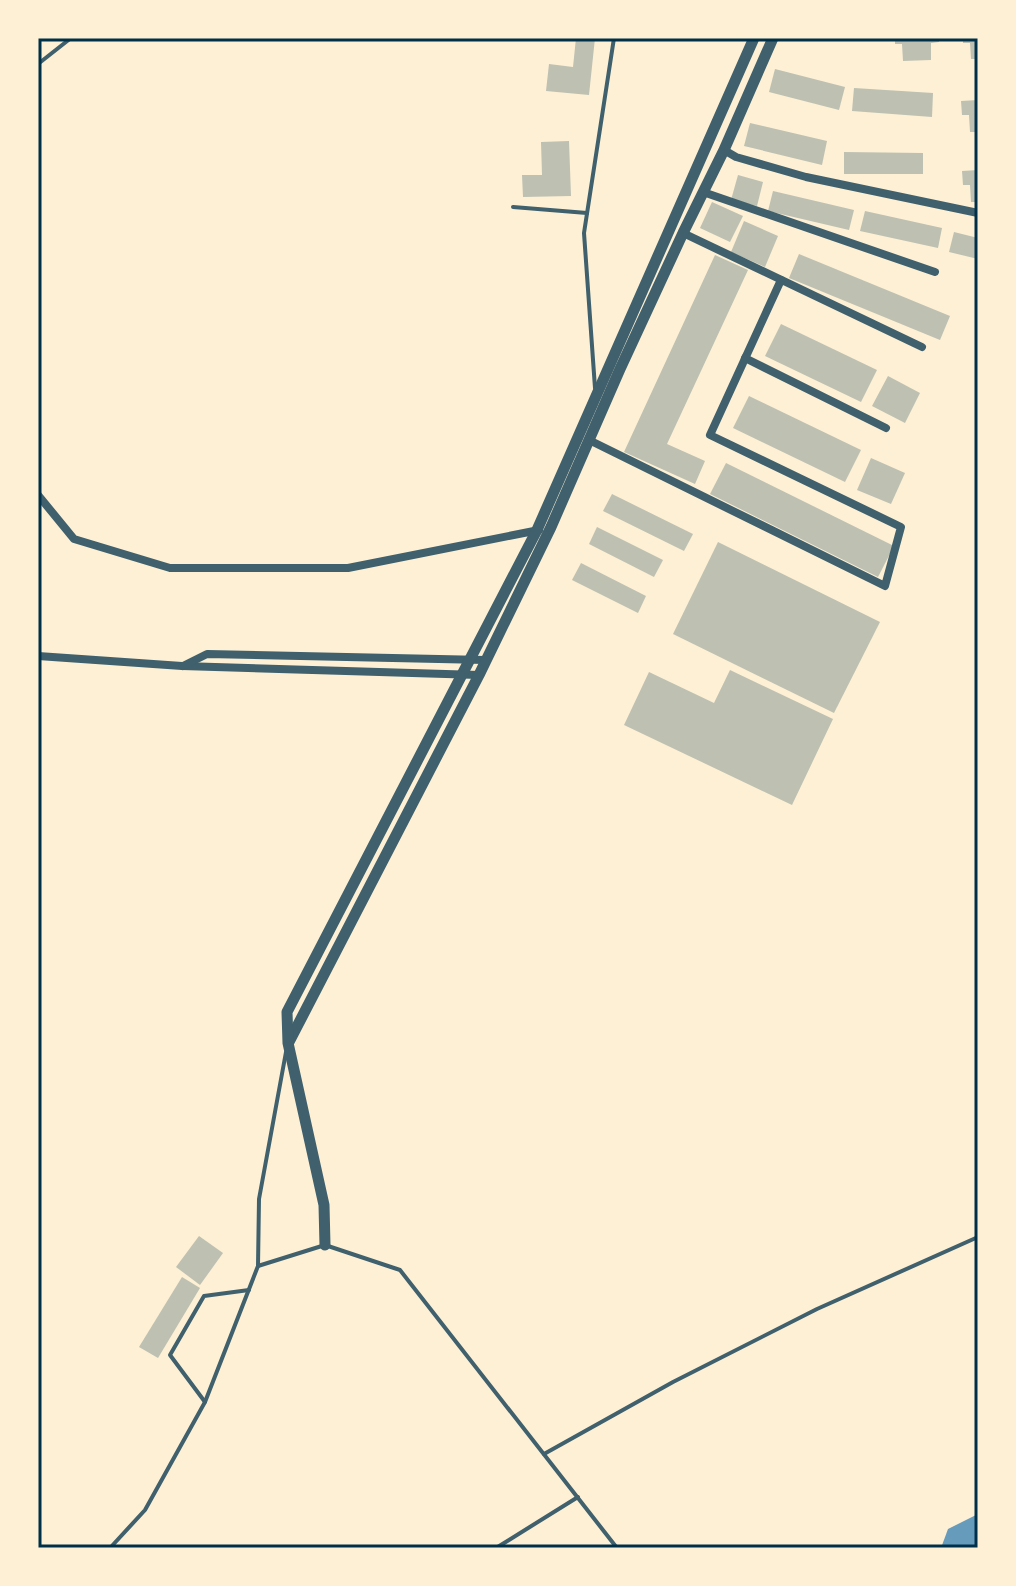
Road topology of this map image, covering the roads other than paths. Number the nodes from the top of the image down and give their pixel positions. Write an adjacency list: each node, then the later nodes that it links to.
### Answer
1 (71, 38): 5 (lane)
2 (614, 38): 10 (lane)
3 (754, 38): 16 (street)
4 (773, 38): 6 (street)
5 (38, 64)
6 (724, 150): 7 (street); 9 (street)
7 (703, 192): 11 (street); 12 (street)
8 (513, 207): 10 (lane)
9 (978, 213)
10 (587, 214): 16 (lane)
11 (683, 233): 13 (street); 18 (street)
12 (935, 272)
13 (781, 280): 14 (street); 15 (street)
14 (922, 347)
15 (745, 358): 17 (street); 18 (street)
16 (596, 395): 21 (street)
17 (886, 428)
18 (589, 440): 20 (street)
19 (38, 495): 21 (street)
20 (551, 527): 21 (street); 24 (street)
21 (537, 530): 23 (street)
22 (38, 656): 25 (street)
23 (470, 659): 24 (street); 25 (street); 26 (street)
24 (485, 660): 27 (street)
25 (182, 666): 26 (street)
26 (462, 674): 27 (street); 28 (street)
27 (479, 675): 29 (street)
28 (442, 714): 29 (street); 30 (street)
29 (455, 720): 30 (street)
30 (288, 1043): 32 (street); 33 (lane)
31 (978, 1237): 36 (lane)
32 (325, 1245): 33 (lane); 36 (lane)
33 (258, 1266): 34 (lane)
34 (249, 1290): 35 (lane); 35 (lane)
35 (205, 1402): 38 (lane)
36 (544, 1454): 37 (lane)
37 (578, 1497): 39 (lane); 40 (lane)
38 (110, 1548)
39 (496, 1548)
40 (617, 1548)

